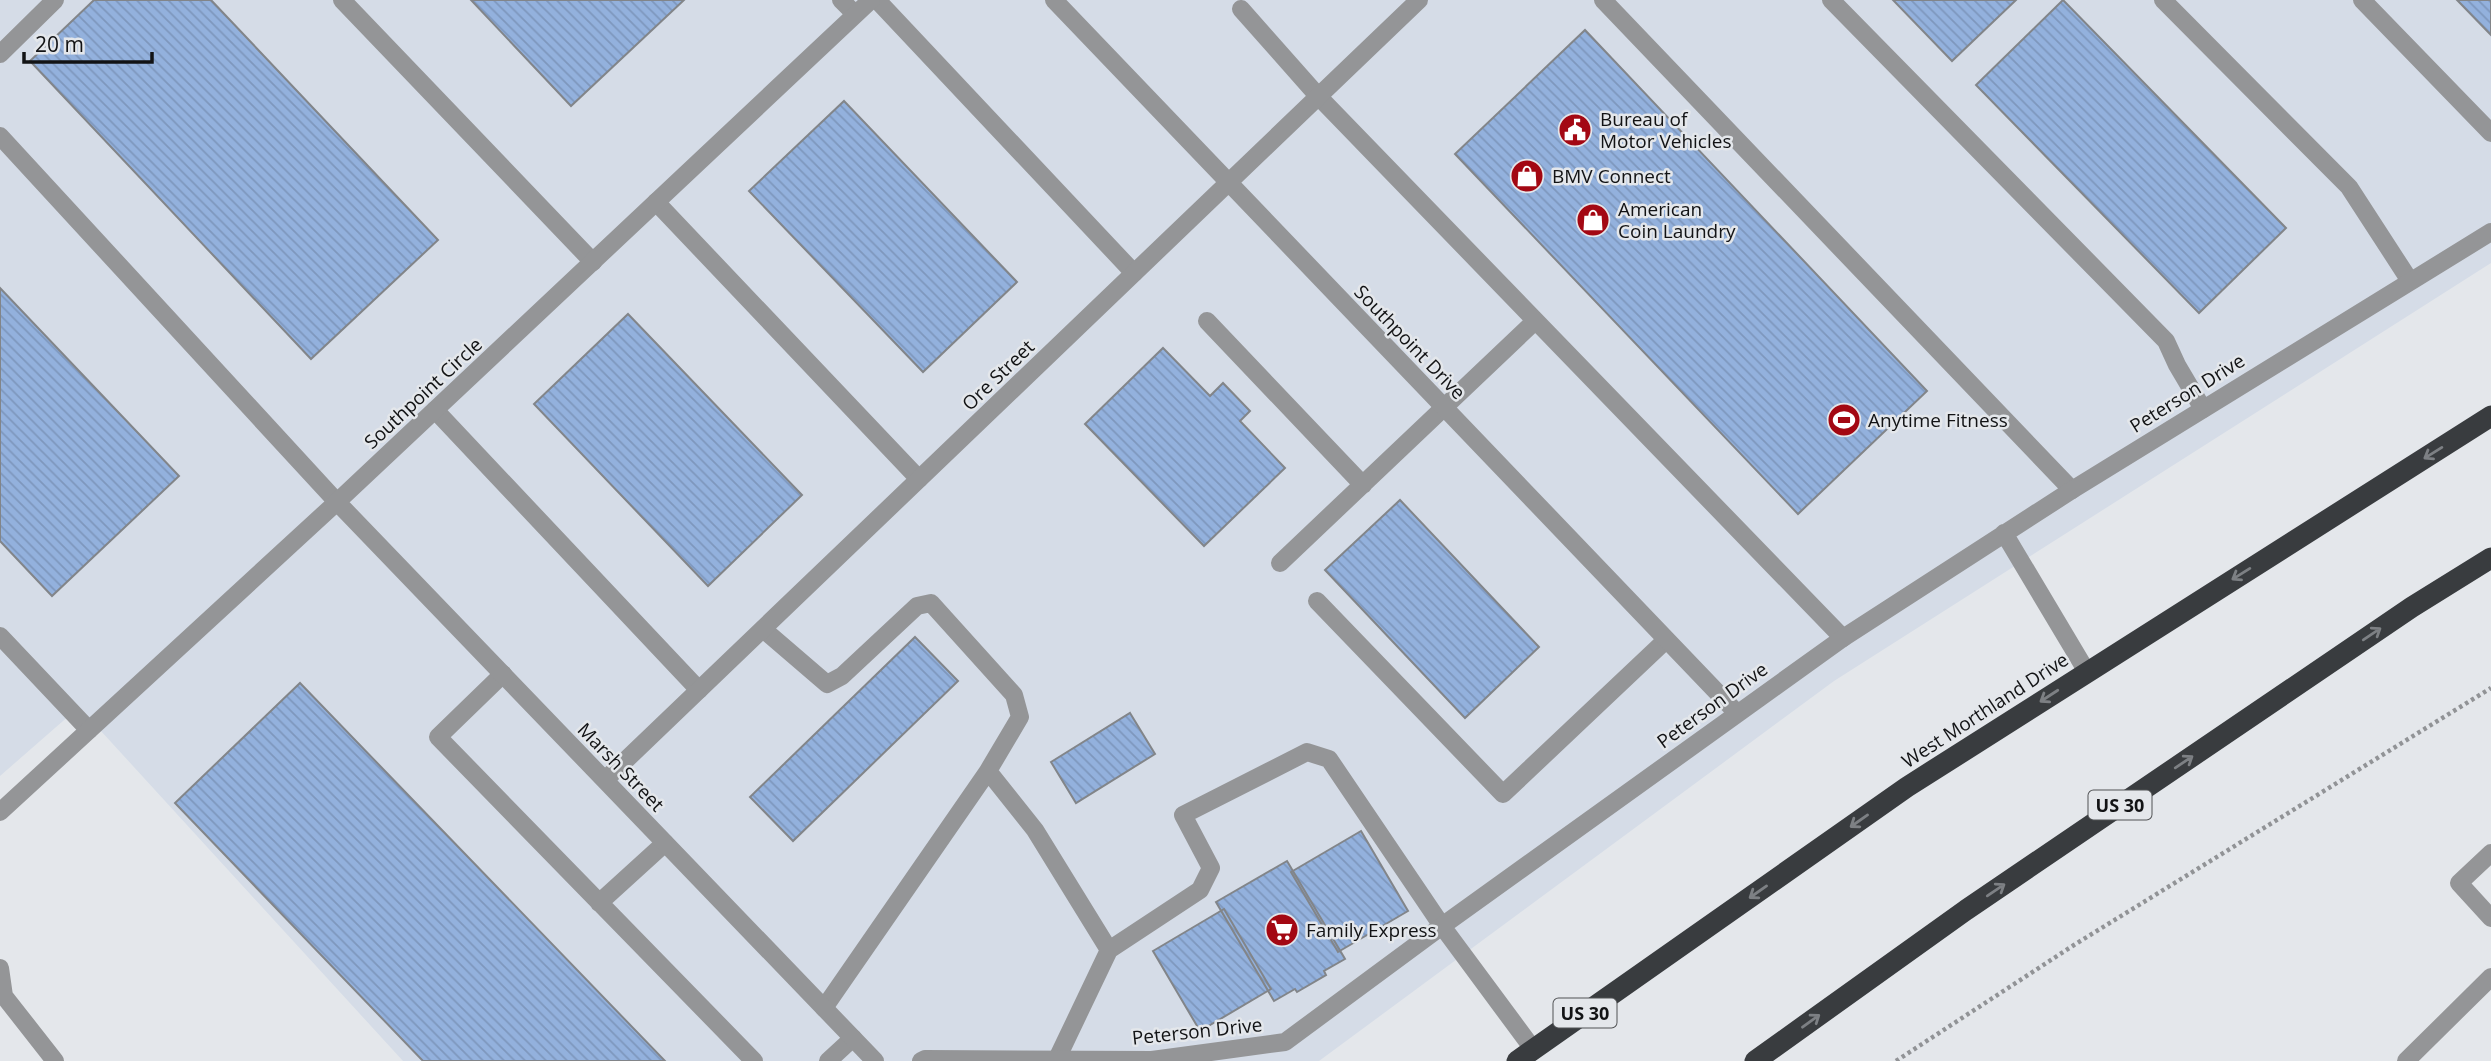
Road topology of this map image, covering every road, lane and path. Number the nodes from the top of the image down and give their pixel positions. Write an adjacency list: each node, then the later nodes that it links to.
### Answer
1 (55, 0): 14 (street)
2 (342, 0): 21 (street)
3 (841, 0): 13 (street)
4 (871, 0): 13 (street, Southpoint Circle)
5 (877, 0): 22 (street)
6 (1054, 0): 18 (street, Southpoint Drive)
7 (1419, 0): 15 (street, Ore Street)
8 (1603, 0): 32 (street)
9 (1831, 0): 27 (street)
10 (2164, 0): 23 (street)
11 (2362, 0): 16 (street)
12 (1241, 3): 15 (street)
13 (855, 14): 19 (street, Southpoint Circle)
14 (0, 54)
15 (1318, 96): 18 (street, Ore Street); 25 (street)
16 (2489, 127)
17 (0, 136): 33 (street, Marsh Street)
18 (1228, 182): 22 (street, Ore Street); 26 (street, Southpoint Drive)
19 (656, 202): 21 (street, Southpoint Circle); 30 (street)
20 (2491, 232): 23 (street, Peterson Drive)
21 (593, 262): 28 (street, Southpoint Circle)
22 (1134, 273): 30 (street, Ore Street)
23 (2410, 281): 27 (street, Peterson Drive)
24 (1207, 321): 31 (street)
25 (1535, 321): 26 (street); 40 (street)
26 (1444, 407): 31 (street); 41 (street, Southpoint Drive)
27 (2203, 409): 32 (street, Peterson Drive)
28 (435, 410): 33 (street, Southpoint Circle); 45 (street)
29 (2491, 416): 42 (highway, West Morthland Drive / US 30, one-way to 42)
30 (919, 479): 38 (street, Ore Street)
31 (1363, 485): 36 (street)
32 (2072, 490): 34 (street, Peterson Drive)
33 (337, 502): 43 (street, Marsh Street); 47 (street, Southpoint Circle)
34 (2004, 533): 40 (street, Peterson Drive); 42 (street)
35 (2491, 558): 68 (highway, US 30, one-way to 35)
36 (1280, 563)
37 (1317, 601): 41 (street)
38 (763, 629): 45 (street, Ore Street); 48 (street)
39 (0, 636): 47 (street)
40 (1843, 638): 46 (street, Peterson Drive)
41 (1667, 640): 46 (street, Southpoint Drive)
42 (2087, 672): 61 (highway, West Morthland Drive / US 30, one-way to 61)
43 (503, 674): 49 (street, Marsh Street); 53 (street)
44 (2491, 688): 69 (path)
45 (699, 690): 49 (street, Ore Street)
46 (1736, 712): 55 (street, Peterson Drive)
47 (89, 730): 50 (street, Southpoint Circle)
48 (988, 771): 56 (street); 59 (street)
49 (605, 780): 51 (street, Marsh Street)
50 (0, 812)
51 (665, 843): 53 (street); 59 (street, Marsh Street)
52 (2491, 853): 54 (street)
53 (599, 902): 63 (street)
54 (2491, 918)
55 (1441, 926): 56 (street); 61 (street); 67 (street, Peterson Drive)
56 (1110, 950): 67 (street)
57 (0, 968): 62 (street)
58 (2491, 977): 70 (street)
59 (824, 1008): 60 (street, Marsh Street)
60 (853, 1038): 64 (street); 65 (street, Marsh Street)
61 (1525, 1055)
62 (55, 1061)
63 (754, 1061)
64 (828, 1061)
65 (875, 1061)
66 (920, 1061): 67 (street, Peterson Drive)
67 (1056, 1061)
68 (1755, 1061)
69 (1896, 1061)
70 (2406, 1061)

